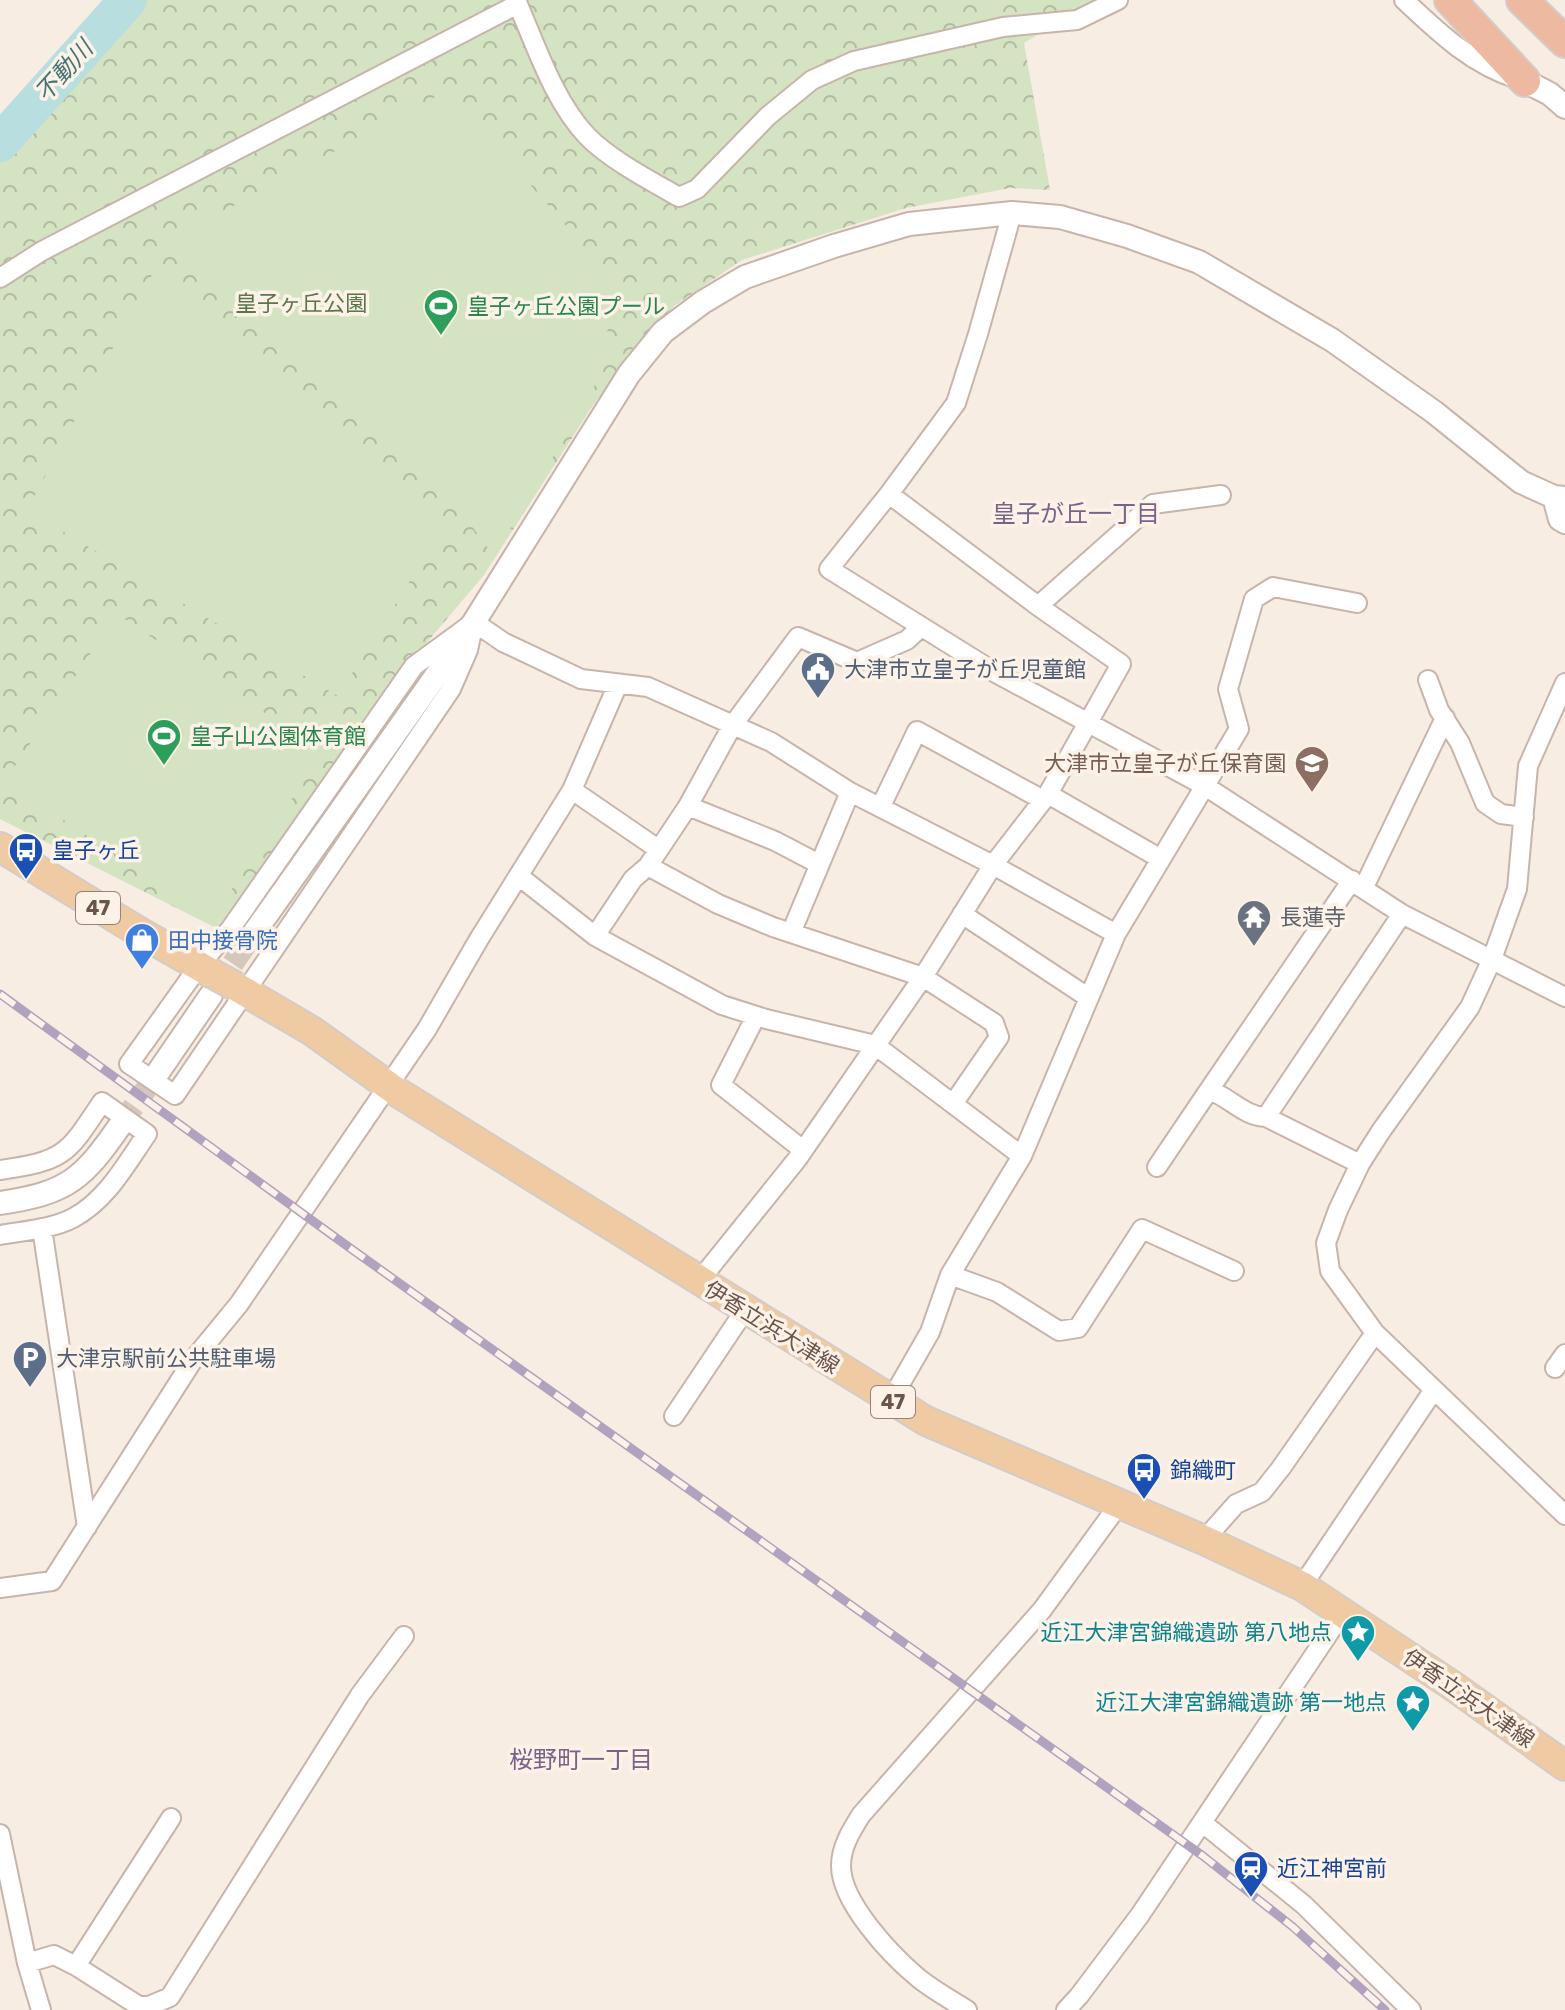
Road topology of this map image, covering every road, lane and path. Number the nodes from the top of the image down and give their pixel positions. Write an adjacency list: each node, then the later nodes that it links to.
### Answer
1 (1118, 0): 5 (street)
2 (1404, 0): 7 (street)
3 (1450, 0): 7 (highway)
4 (1522, 0): 6 (highway)
5 (517, 2): 10 (street)
6 (1565, 42)
7 (1525, 81): 8 (street)
8 (1565, 107)
9 (1012, 213): 11 (street); 13 (street); 17 (street)
10 (0, 278)
11 (889, 494): 16 (street); 18 (street)
12 (1221, 495): 16 (street)
13 (1560, 497): 14 (street)
14 (1565, 522)
15 (1357, 603): 25 (street)
16 (1038, 606): 23 (street)
17 (474, 622): 21 (street); 45 (street); 48 (street); 48 (street)
18 (920, 628): 23 (street); 24 (street)
19 (1428, 680): 22 (street)
20 (1565, 683): 31 (street)
21 (618, 684): 24 (street); 26 (street)
22 (1445, 718): 31 (street); 39 (street)
23 (1087, 721): 25 (street); 28 (street)
24 (732, 726): 27 (street); 29 (street)
25 (1205, 786): 34 (street); 39 (street)
26 (572, 790): 33 (street); 38 (street)
27 (850, 792): 30 (street); 35 (street)
28 (1046, 797): 30 (street); 34 (street); 36 (street)
29 (688, 806): 33 (street); 35 (street)
30 (881, 806): 36 (street)
31 (1524, 817): 46 (street)
32 (0, 847): 48 (main road, 伊香立浜大津線 / 47)
33 (658, 849): 37 (street)
34 (1161, 859): 43 (street)
35 (819, 864): 42 (street)
36 (993, 865): 40 (street); 43 (street)
37 (648, 866): 42 (street); 44 (street)
38 (520, 877): 44 (street); 54 (street)
39 (1358, 884): 41 (street); 55 (street)
40 (962, 914): 47 (street); 50 (street)
41 (1402, 914): 46 (street); 57 (street)
42 (791, 933): 47 (street)
43 (1116, 934): 50 (street)
44 (595, 936): 51 (street)
45 (249, 940)
46 (1492, 959): 49 (street); 61 (street)
47 (923, 977): 52 (street); 56 (street)
48 (220, 982): 48 (street); 53 (street); 54 (main road, 伊香立浜大津線 / 47)
49 (1565, 997)
50 (1089, 998): 60 (street)
51 (756, 1016): 52 (street); 59 (street)
52 (875, 1045): 56 (street); 59 (street)
53 (159, 1071)
54 (388, 1086): 69 (main road, 伊香立浜大津線 / 47); 77 (street)
55 (1209, 1090): 57 (street); 62 (street)
56 (953, 1104): 60 (street)
57 (1266, 1117): 61 (street)
58 (121, 1124): 64 (street)
59 (803, 1150): 69 (street)
60 (1022, 1156): 68 (street)
61 (1360, 1164): 71 (street)
62 (1157, 1167)
63 (0, 1170): 65 (street)
64 (0, 1203)
65 (42, 1228): 66 (street); 77 (street)
66 (0, 1235)
67 (1234, 1271): 68 (street)
68 (950, 1275): 73 (street)
69 (699, 1281): 70 (main road, 伊香立浜大津線 / 47)
70 (745, 1310): 73 (main road, 伊香立浜大津線 / 47); 74 (street)
71 (1375, 1333): 72 (street); 78 (street)
72 (1433, 1391): 76 (street); 79 (street)
73 (891, 1400): 75 (main road, 伊香立浜大津線 / 47)
74 (674, 1416)
75 (1120, 1503): 78 (main road, 伊香立浜大津線 / 47); 91 (street)
76 (1565, 1515)
77 (87, 1527): 80 (street)
78 (1204, 1540): 79 (main road, 伊香立浜大津線 / 47)
79 (1302, 1586): 81 (main road, 伊香立浜大津線 / 47)
80 (0, 1588)
81 (1343, 1612): 83 (main road, 伊香立浜大津線 / 47); 85 (street)
82 (404, 1636): 89 (street)
83 (1565, 1766)
84 (171, 1818): 89 (street)
85 (1204, 1824): 92 (street); 93 (street)
86 (0, 1834): 87 (street)
87 (3, 1867): 88 (street)
88 (27, 1963): 89 (street); 90 (street)
89 (76, 1966)
90 (41, 2010)
91 (967, 2010)
92 (1066, 2010)
93 (1411, 2010)

